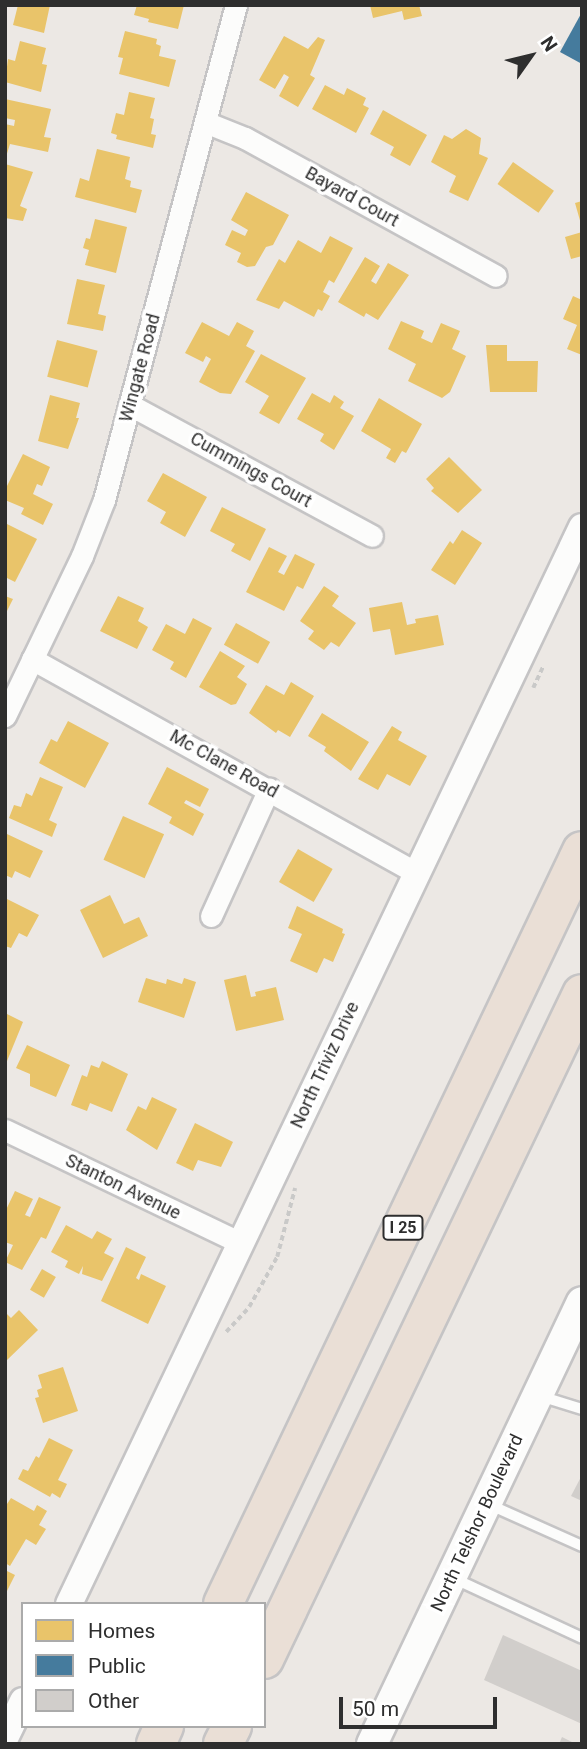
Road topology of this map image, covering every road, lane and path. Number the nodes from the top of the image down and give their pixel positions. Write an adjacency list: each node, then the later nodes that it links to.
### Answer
1 (236, 5): 2 (street, Wingate Road)
2 (205, 122): 3 (street, Bayard Court); 4 (street, Wingate Road)
3 (496, 276)
4 (130, 405): 6 (street, Cummings Court); 7 (street, Wingate Road)
5 (582, 527): 11 (street, North Triviz Drive)
6 (372, 537)
7 (32, 659): 8 (street, Wingate Road); 9 (street, Mc Clane Road)
8 (5, 716)
9 (270, 789): 11 (street, Mc Clane Road); 12 (street)
10 (582, 851): 23 (highway, I 25)
11 (415, 872): 15 (street, North Triviz Drive)
12 (211, 916)
13 (582, 994): 25 (highway)
14 (5, 1130): 15 (street, Stanton Avenue)
15 (241, 1243): 22 (street, North Triviz Drive)
16 (582, 1301): 17 (main road, North Telshor Boulevard)
17 (537, 1395): 18 (lane); 19 (main road, North Telshor Boulevard)
18 (582, 1409)
19 (486, 1503): 20 (lane); 21 (main road, North Telshor Boulevard)
20 (582, 1546)
21 (451, 1577): 24 (lane); 32 (main road, North Telshor Boulevard)
22 (70, 1602)
23 (224, 1602)
24 (582, 1638)
25 (266, 1655)
26 (21, 1705): 29 (street)
27 (163, 1728): 30 (highway)
28 (231, 1728): 31 (highway)
29 (5, 1738)
30 (156, 1744)
31 (223, 1744)
32 (372, 1744)

